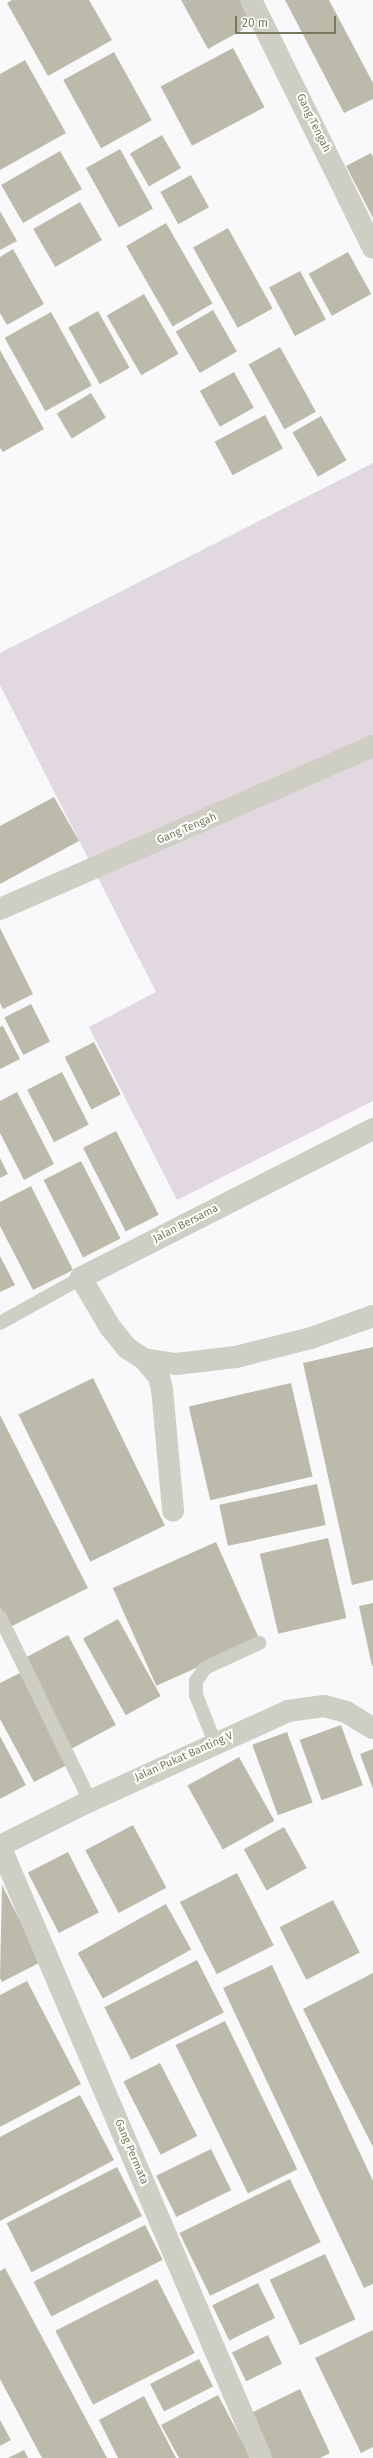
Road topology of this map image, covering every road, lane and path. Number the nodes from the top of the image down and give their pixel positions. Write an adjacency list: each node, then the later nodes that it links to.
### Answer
1 (251, 0): 2 (street, Gang Tengah)
2 (373, 248)
3 (373, 746): 4 (street, Gang Tengah)
4 (0, 909)
5 (373, 1128): 6 (street, Jalan Bersama)
6 (81, 1278): 8 (lane, Jalan Bersama); 9 (street)
7 (373, 1316): 9 (street)
8 (0, 1323)
9 (144, 1359): 10 (street)
10 (173, 1511)
11 (0, 1617): 15 (lane)
12 (259, 1644): 14 (lane)
13 (373, 1728): 14 (street, Jalan Pukat Banting V)
14 (215, 1743): 15 (street, Jalan Pukat Banting V)
15 (90, 1800): 16 (street, Jalan Pukat Banting V)
16 (0, 1846): 17 (street, Gang Permata)
17 (261, 2458)

